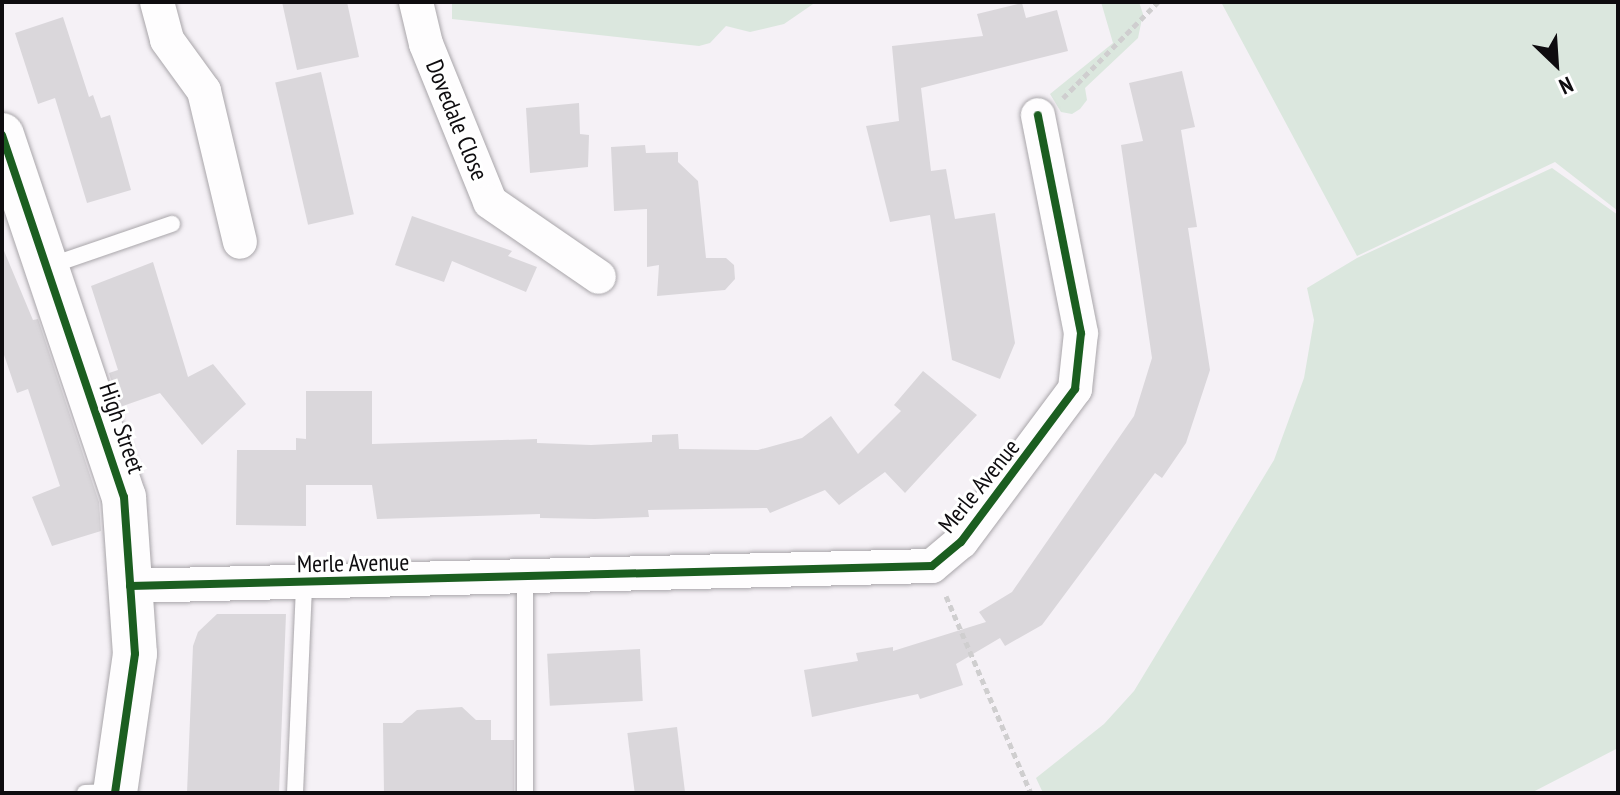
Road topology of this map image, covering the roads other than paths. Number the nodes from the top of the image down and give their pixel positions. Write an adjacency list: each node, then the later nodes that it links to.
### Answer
1 (157, 2): 6 (street)
2 (416, 2): 8 (street, Dovedale Close)
3 (1038, 115): 9 (street, Merle Avenue)
4 (2, 135): 7 (street, High Street)
5 (172, 224): 7 (lane)
6 (240, 242)
7 (47, 267): 11 (street, High Street)
8 (599, 277)
9 (525, 580): 10 (street, Merle Avenue); 14 (lane)
10 (304, 584): 11 (street, Merle Avenue); 13 (lane)
11 (130, 586): 12 (street, High Street)
12 (105, 793)
13 (295, 793)
14 (525, 793)

